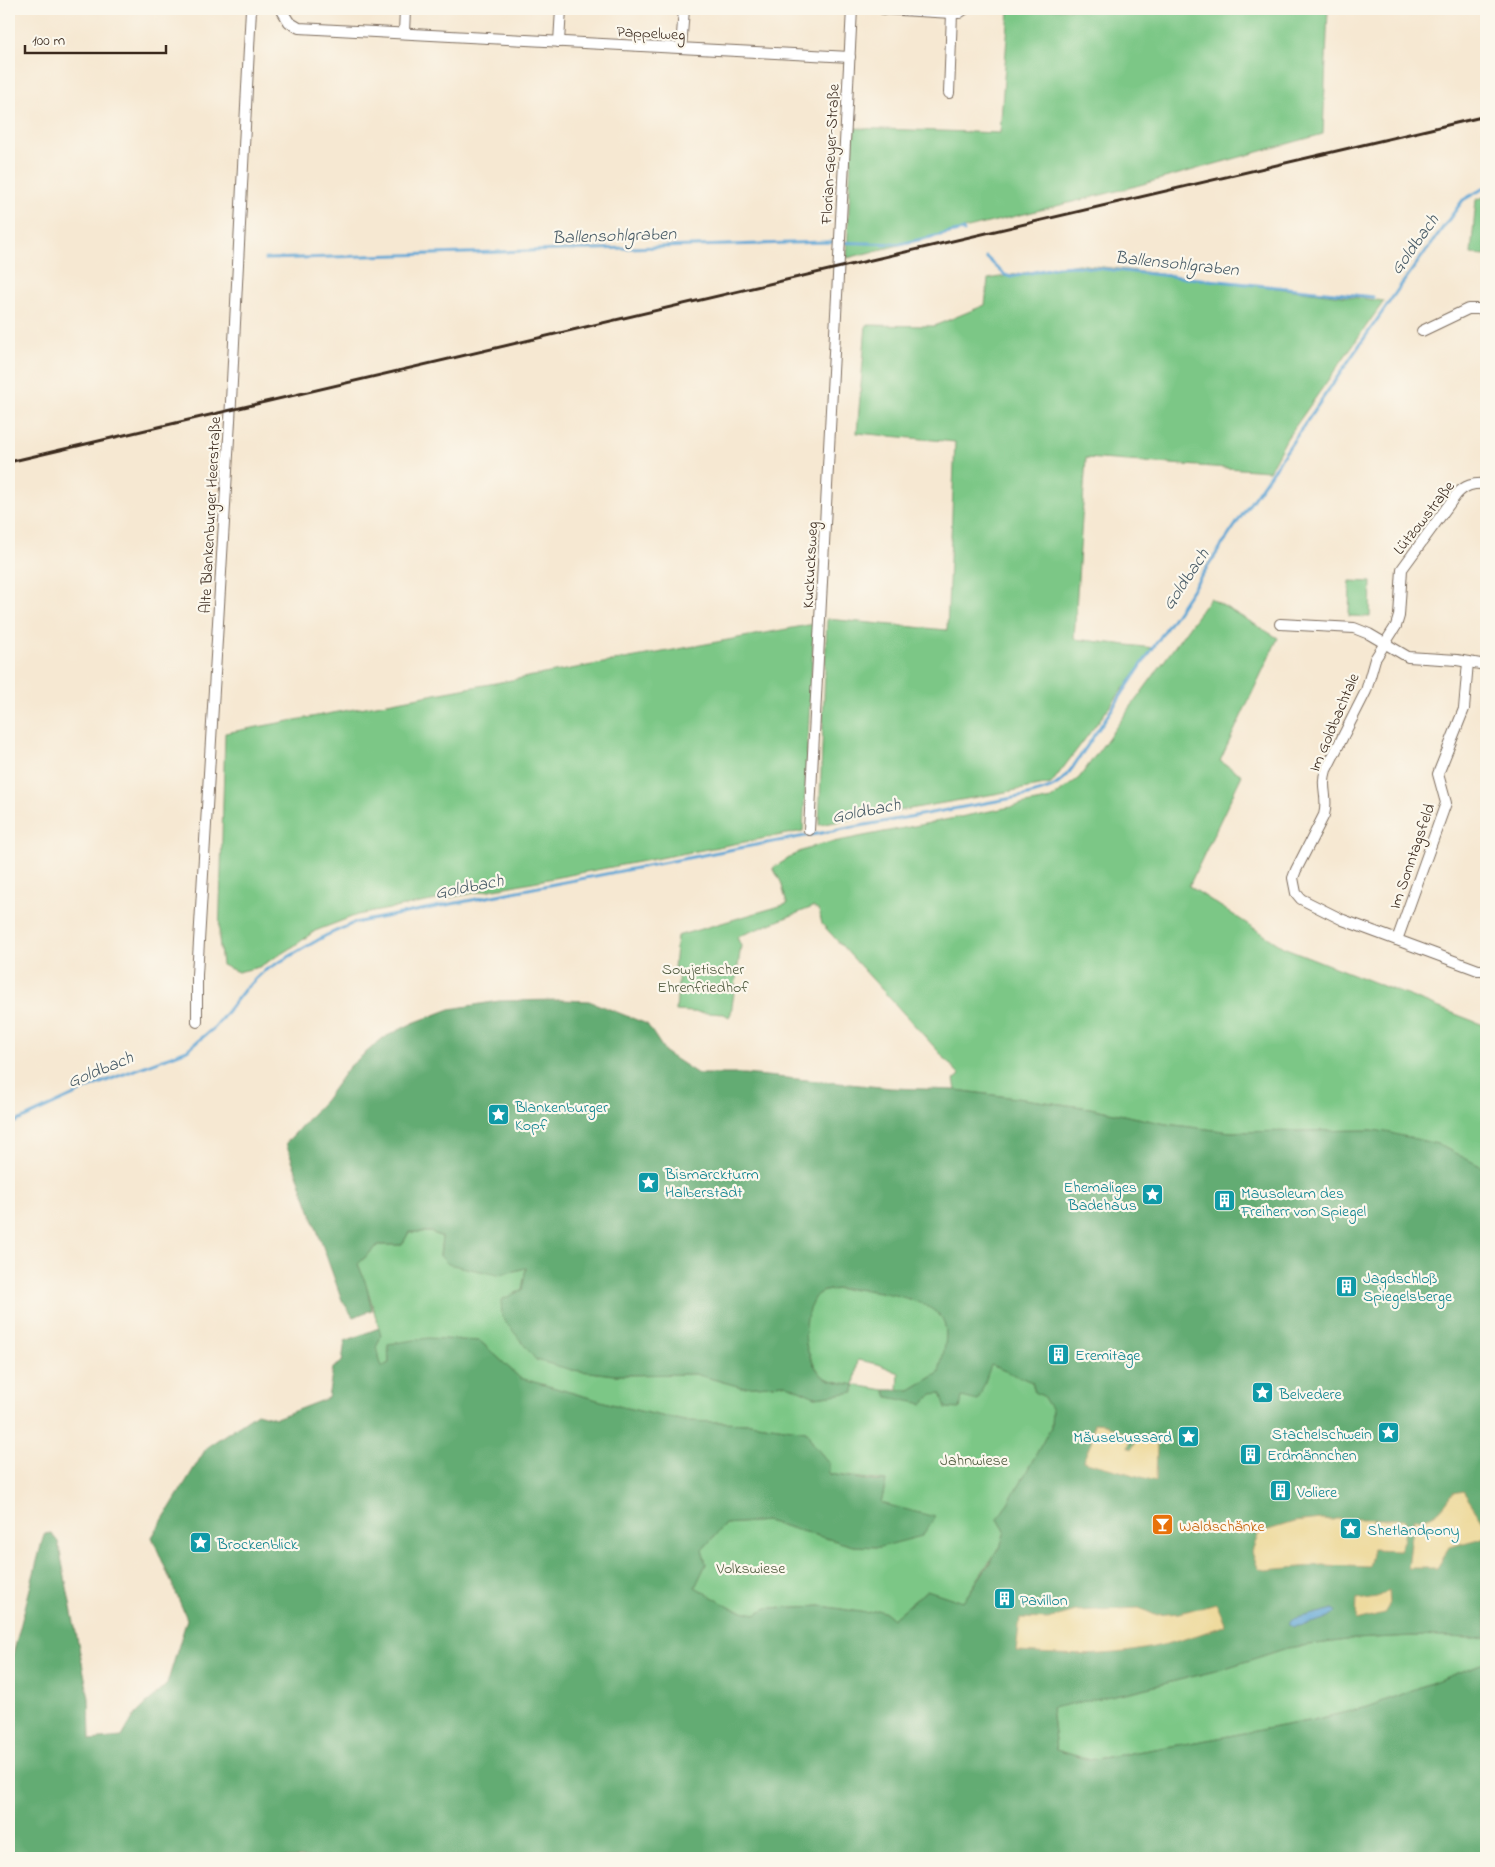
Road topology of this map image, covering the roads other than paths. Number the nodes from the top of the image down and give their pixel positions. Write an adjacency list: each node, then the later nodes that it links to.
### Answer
1 (251, 9): 26 (street, Alte Blankenburger Heerstraße)
2 (280, 9): 10 (street, Pappelweg)
3 (405, 9): 10 (street)
4 (561, 9): 11 (street)
5 (684, 9): 12 (street)
6 (852, 9): 13 (street, Florian-Geyer-Straße)
7 (883, 9): 9 (street)
8 (965, 9): 9 (street)
9 (952, 13): 14 (street)
10 (404, 33): 11 (street, Pappelweg)
11 (559, 42): 12 (street, Pappelweg)
12 (682, 48): 13 (street, Pappelweg)
13 (850, 57): 15 (street, Florian-Geyer-Straße)
14 (949, 93)
15 (836, 301): 23 (street, Kuckucksweg)
16 (1486, 309): 17 (street)
17 (1422, 331)
18 (1486, 484): 20 (street, Lützowstraße)
19 (1280, 624): 20 (street)
20 (1384, 643): 21 (street); 24 (street, Im Goldbachtale)
21 (1468, 662): 22 (street); 24 (street, Im Sonntagsfeld)
22 (1486, 664)
23 (809, 830)
24 (1397, 940): 25 (street)
25 (1486, 970)
26 (196, 1022)

